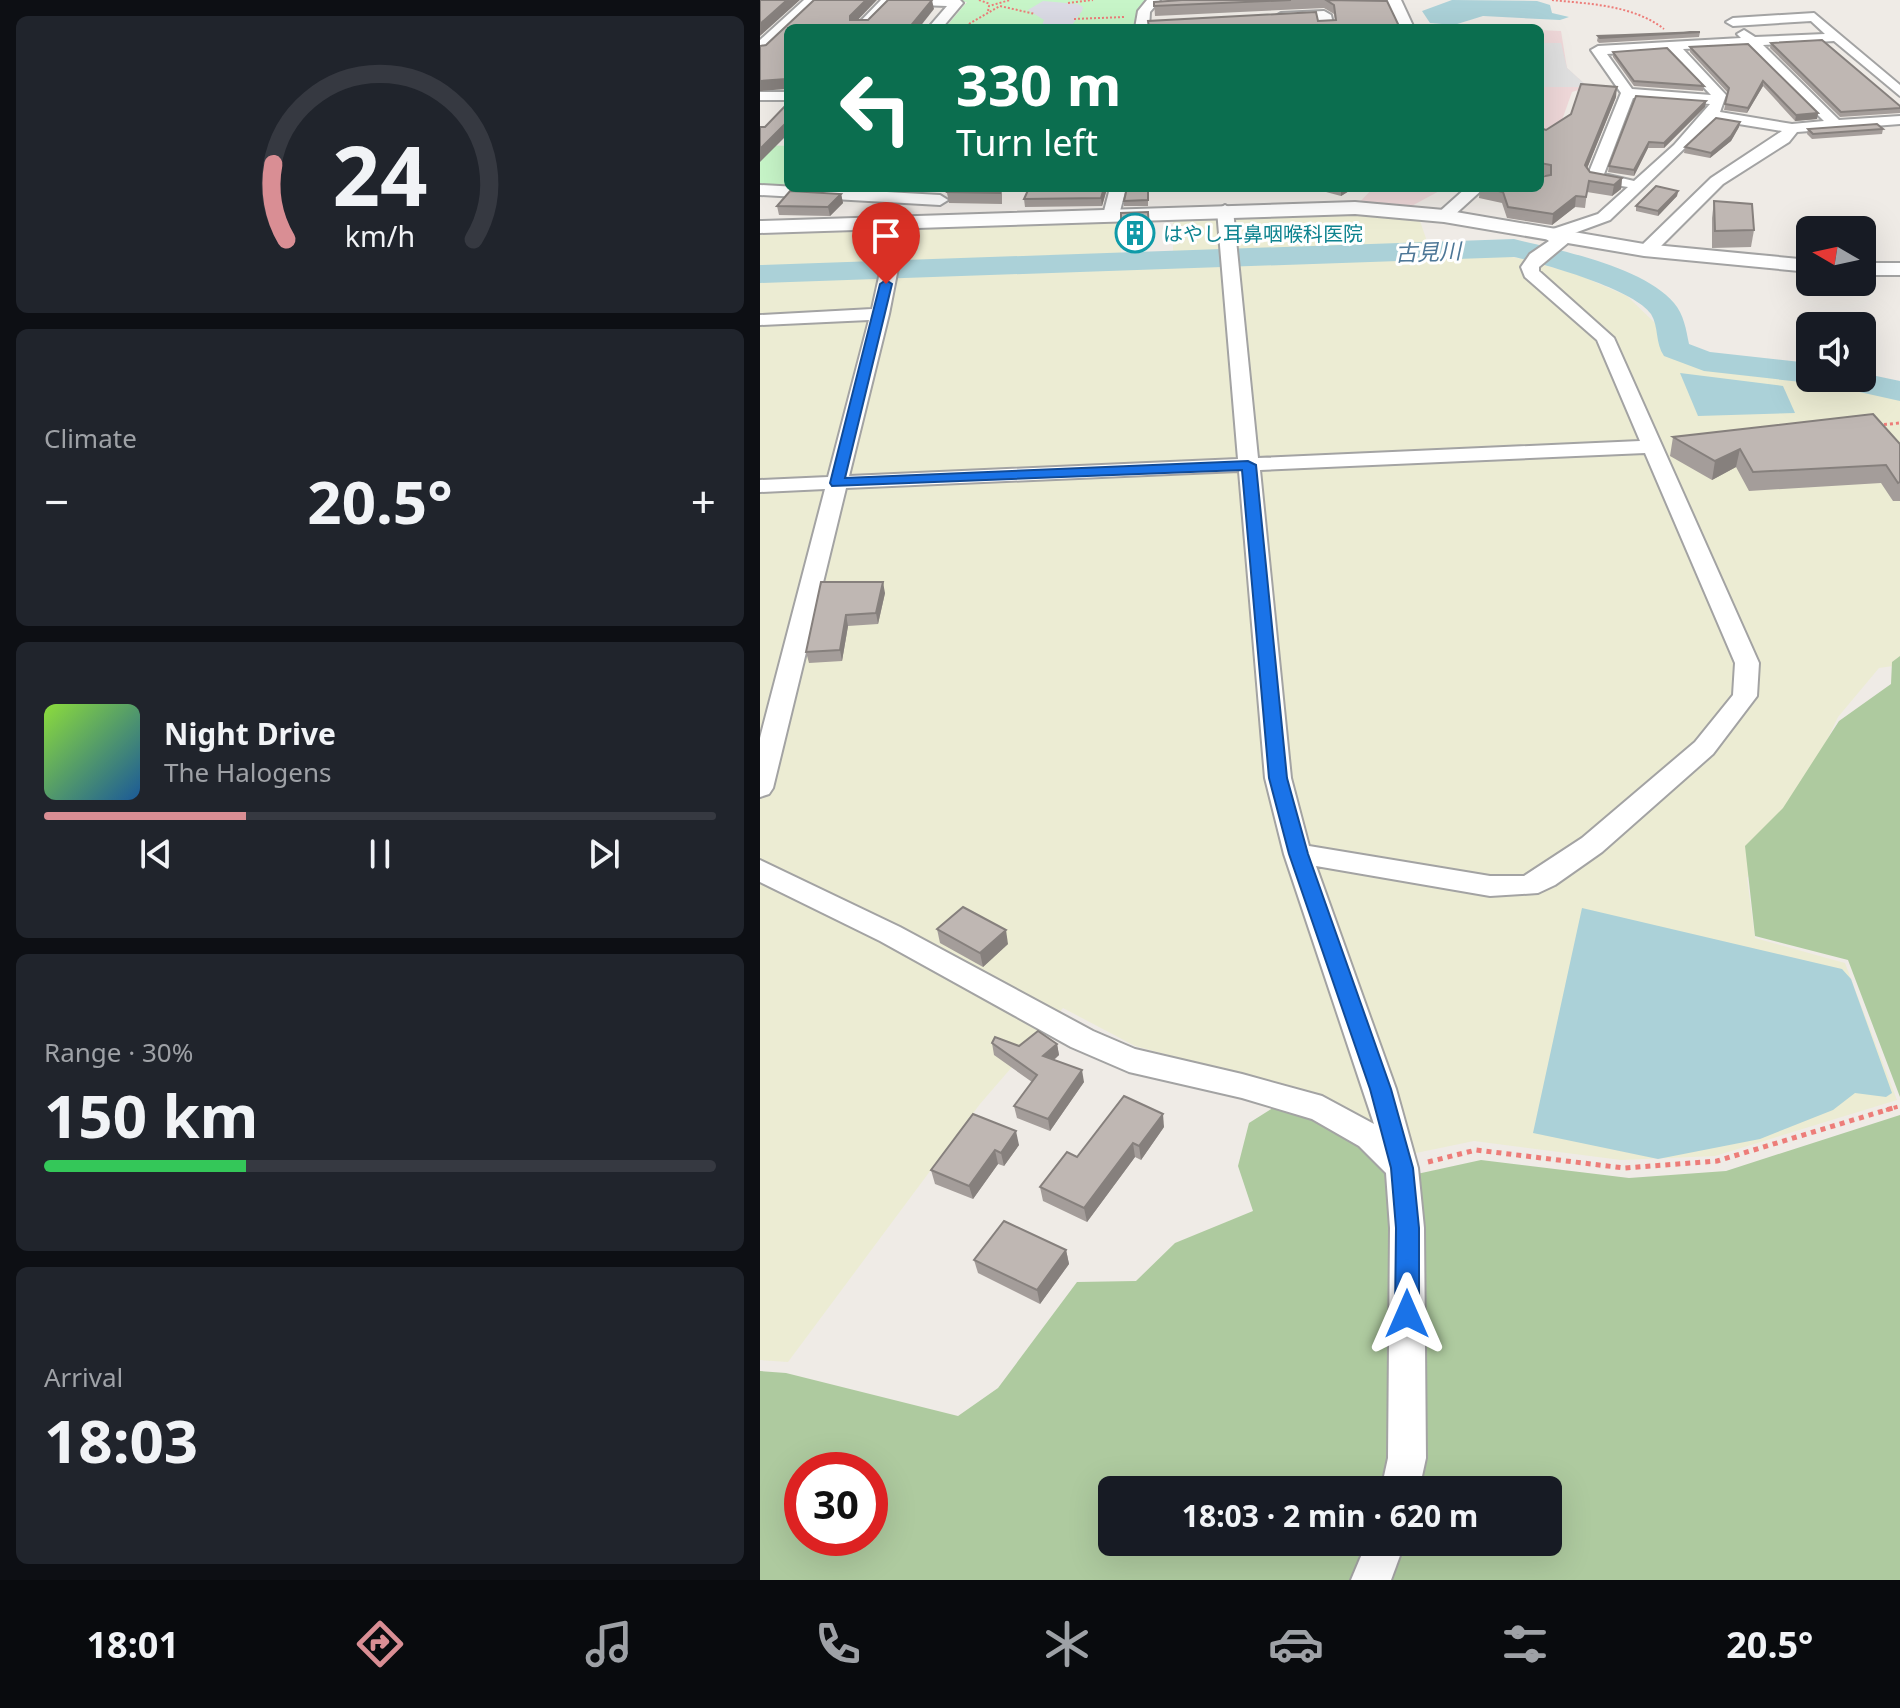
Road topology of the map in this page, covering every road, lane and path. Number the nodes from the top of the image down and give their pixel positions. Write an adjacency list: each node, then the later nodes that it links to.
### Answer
1 (813, 0): 18 (street)
2 (889, 0): 19 (street); 20 (street)
3 (979, 0): 10 (path)
4 (1010, 0): 10 (path)
5 (1093, 0): 9 (path)
6 (1154, 0): 17 (street)
7 (1393, 0): 23 (street)
8 (1552, 0): 25 (path)
9 (1068, 3)
10 (993, 4): 13 (path)
11 (1009, 6): 12 (path); 13 (path); 14 (path)
12 (1028, 10)
13 (988, 11): 21 (path)
14 (1035, 14)
15 (1262, 18): 22 (street)
16 (1074, 19): 17 (path)
17 (1146, 23)
18 (787, 24)
19 (865, 24)
20 (939, 24)
21 (968, 24)
22 (1326, 24)
23 (1404, 24)
24 (784, 27): 29 (street)
25 (1664, 29): 28 (street)
26 (1837, 37): 27 (street); 27 (street); 30 (street)
27 (1752, 42): 28 (street); 37 (street)
28 (1676, 46): 31 (street); 34 (street)
29 (760, 49)
30 (1900, 92)
31 (1628, 93): 34 (street); 39 (street)
32 (760, 96): 33 (street)
33 (784, 96)
34 (1719, 100): 35 (street)
35 (1711, 115): 38 (street); 39 (street)
36 (1900, 120): 37 (street)
37 (1835, 124): 38 (street)
38 (1792, 128): 54 (street)
39 (1638, 184): 53 (street)
40 (760, 190): 41 (street)
41 (784, 190)
42 (872, 192): 46 (street)
43 (1117, 192): 48 (street)
44 (1257, 192): 47 (street)
45 (1471, 192): 49 (street)
46 (944, 194): 50 (street)
47 (1225, 210): 48 (street); 49 (street); 63 (street)
48 (1111, 215): 50 (street)
49 (1444, 216): 53 (street)
50 (929, 221): 51 (street)
51 (899, 222): 52 (street); 58 (street)
52 (760, 227)
53 (1550, 246): 54 (street); 62 (street)
54 (1647, 250): 55 (street)
55 (1796, 265)
56 (1876, 269): 57 (street)
57 (1900, 269)
58 (880, 314): 59 (street); 64 (street)
59 (760, 320)
60 (1900, 423): 61 (path)
61 (1870, 426)
62 (1651, 447): 63 (street); 67 (street)
63 (1248, 465): 64 (street); 67 (street)
64 (837, 483): 65 (street); 66 (street)
65 (760, 486)
66 (760, 788)
67 (1298, 854): 70 (street)
68 (760, 870): 70 (street)
69 (1900, 1106): 70 (path)
70 (1402, 1168): 71 (street)
71 (1403, 1476)
72 (1380, 1556): 73 (street)
73 (1371, 1580)

